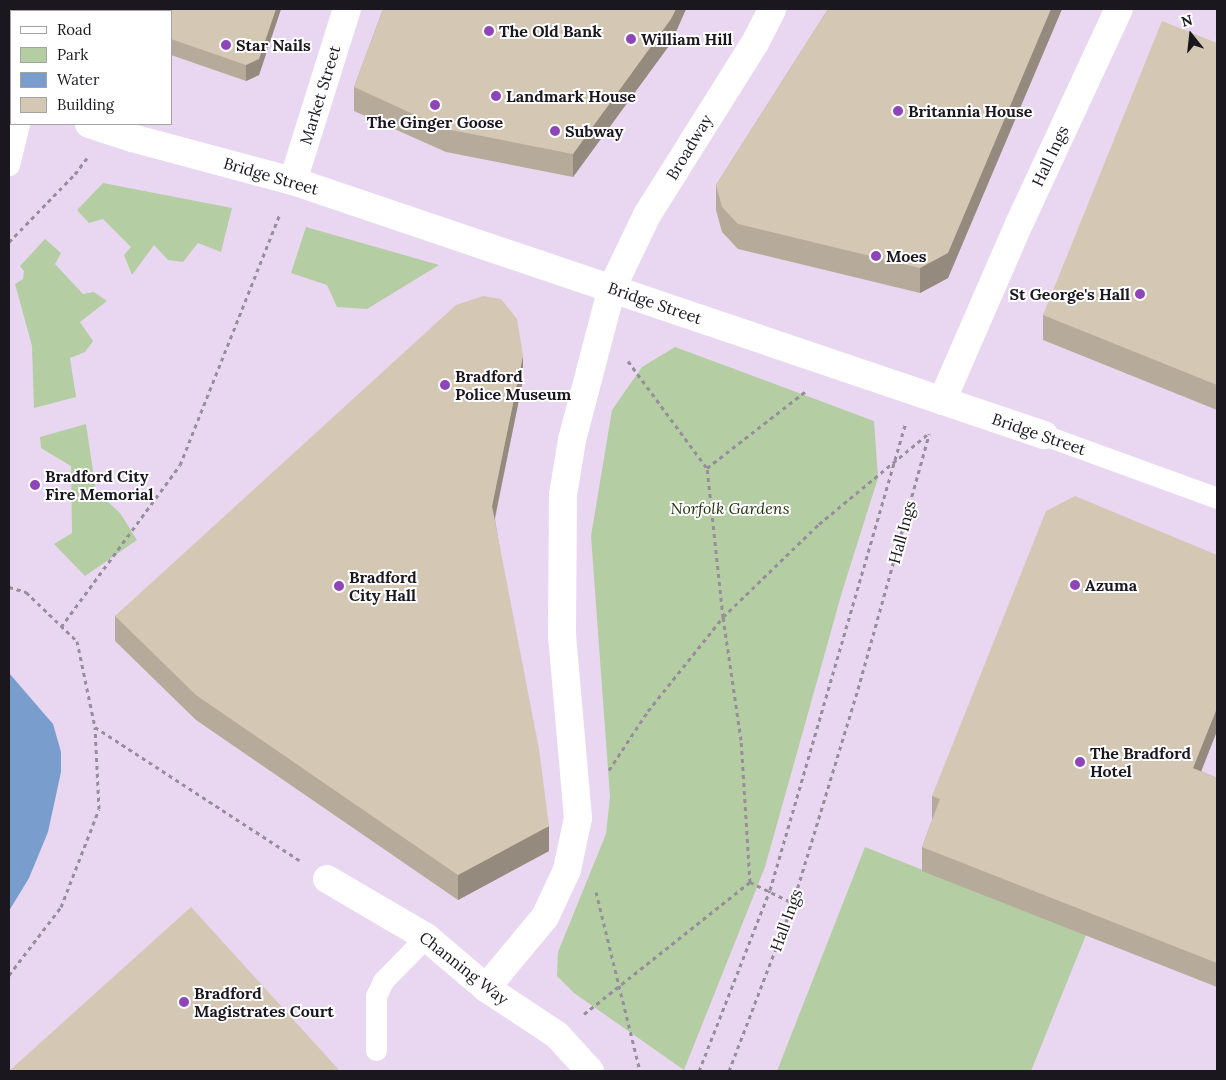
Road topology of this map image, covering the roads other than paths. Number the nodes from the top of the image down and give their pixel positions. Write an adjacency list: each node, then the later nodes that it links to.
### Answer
1 (347, 9): 7 (street, Market Street)
2 (772, 9): 8 (street, Broadway)
3 (1119, 9): 9 (street, Hall Ings)
4 (19, 125): 6 (lane)
5 (92, 125): 7 (street, Bridge Street)
6 (9, 165)
7 (293, 181): 8 (street, Bridge Street)
8 (612, 288): 9 (street, Bridge Street); 14 (street)
9 (942, 401): 10 (street, Bridge Street)
10 (1044, 435): 11 (lane, Bridge Street)
11 (1217, 498)
12 (327, 879): 13 (street, Channing Way)
13 (426, 937): 14 (street, Channing Way); 15 (lane)
14 (486, 988): 16 (street, Channing Way)
15 (376, 1050)
16 (590, 1071)

